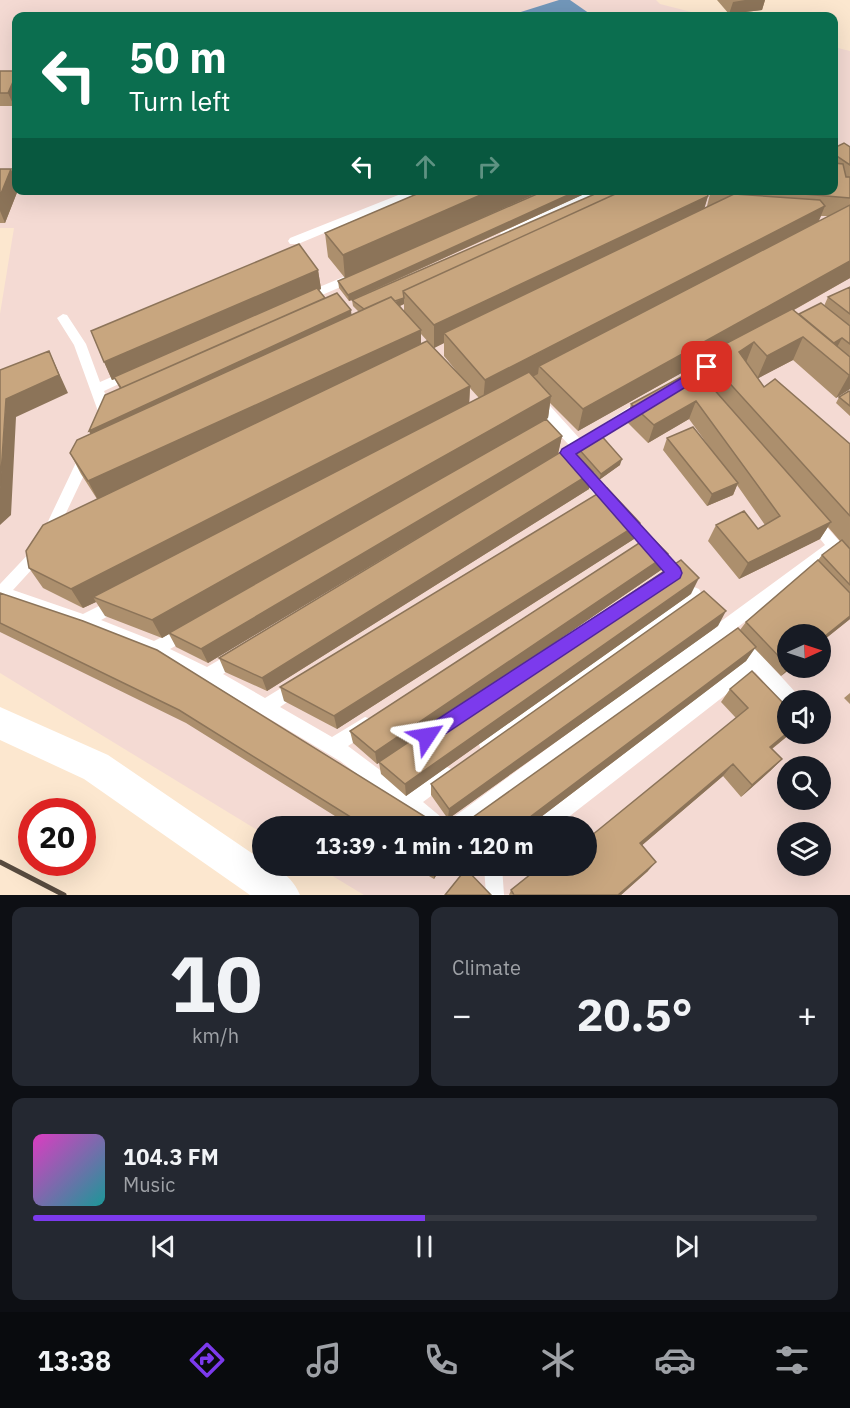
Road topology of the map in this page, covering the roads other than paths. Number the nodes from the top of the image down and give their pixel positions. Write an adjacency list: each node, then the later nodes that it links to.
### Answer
1 (409, 195): 4 (lane)
2 (589, 195): 3 (lane)
3 (494, 239)
4 (294, 241)
5 (365, 272): 6 (lane)
6 (297, 301)
7 (63, 318): 10 (lane)
8 (139, 370): 10 (lane)
9 (525, 388): 12 (lane)
10 (96, 389): 18 (lane)
11 (658, 396): 14 (lane)
12 (557, 423): 13 (lane); 14 (lane)
13 (526, 440)
14 (572, 450): 15 (lane); 23 (lane)
15 (547, 466)
16 (804, 511): 19 (lane)
17 (70, 526): 18 (lane)
18 (48, 536): 21 (lane)
19 (834, 546): 20 (lane); 26 (lane)
20 (850, 564)
21 (1, 594): 24 (lane)
22 (126, 599): 24 (lane)
23 (703, 604): 26 (lane); 37 (lane)
24 (84, 621): 27 (lane)
25 (197, 626): 27 (lane)
26 (726, 628): 29 (lane); 41 (lane)
27 (155, 649): 30 (lane)
28 (248, 650): 30 (lane)
29 (756, 662): 32 (lane); 42 (lane)
30 (208, 675): 33 (lane)
31 (304, 682): 33 (lane)
32 (782, 690)
33 (265, 707): 36 (lane)
34 (381, 715): 36 (lane)
35 (0, 723): 44 (street)
36 (332, 747): 39 (lane)
37 (475, 753)
38 (456, 767): 39 (lane)
39 (408, 802): 40 (lane)
40 (427, 816)
41 (468, 816)
42 (556, 816)
43 (494, 876): 45 (lane)
44 (282, 895)
45 (495, 895)

